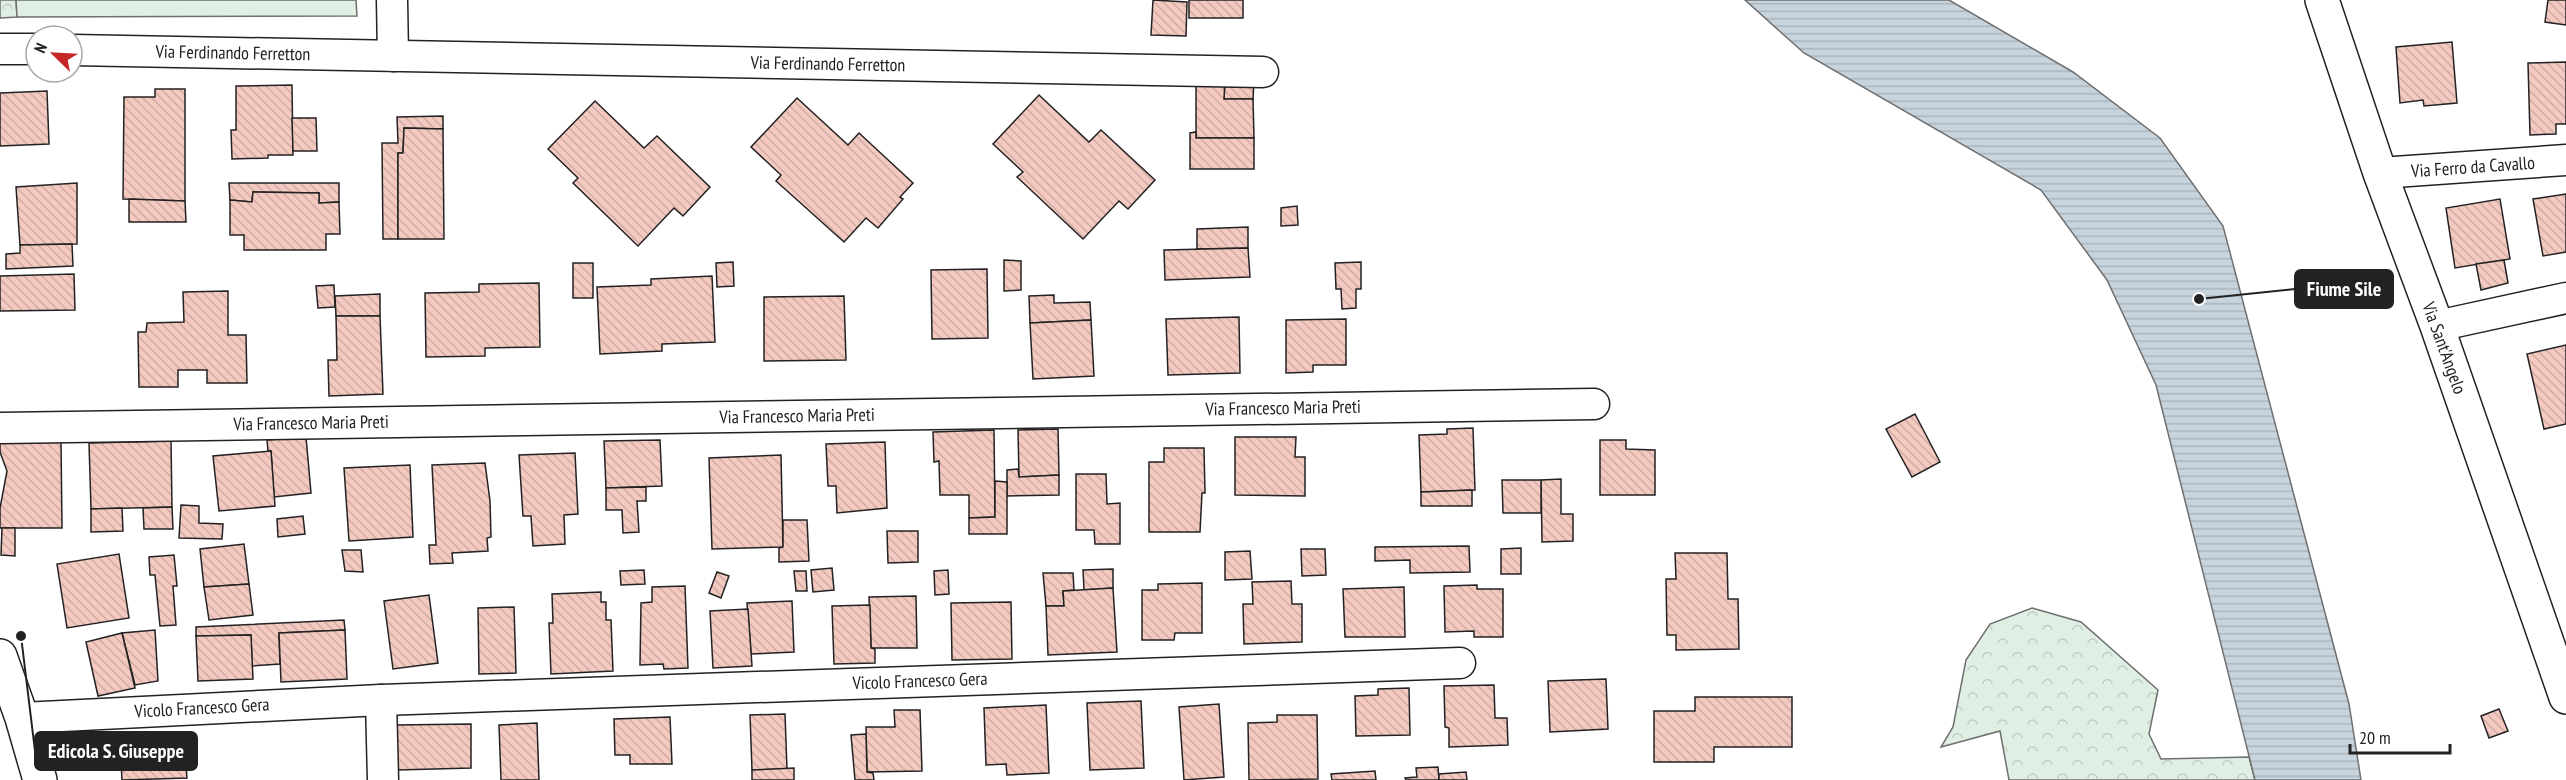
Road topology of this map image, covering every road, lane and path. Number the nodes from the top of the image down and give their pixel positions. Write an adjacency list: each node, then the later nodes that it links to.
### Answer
1 (392, 0): 6 (street)
2 (2322, 0): 9 (street, Via Sant'Angelo)
3 (0, 49): 4 (street)
4 (24, 49)
5 (84, 50): 6 (street, Via Ferdinando Ferretton)
6 (393, 56): 7 (street, Via Ferdinando Ferretton)
7 (1263, 72)
8 (2566, 160): 9 (street, Via Ferro da Cavallo)
9 (2380, 173): 11 (street, Via Sant'Angelo)
10 (2566, 298): 11 (street)
11 (2437, 326): 16 (street, Via Sant'Angelo)
12 (1593, 404): 13 (street, Via Francesco Maria Preti)
13 (0, 428)
14 (0, 656): 18 (street)
15 (1460, 663): 17 (street, Vicolo Francesco Gera)
16 (2566, 697)
17 (381, 700): 18 (street, Vicolo Francesco Gera); 20 (street)
18 (22, 718): 19 (street)
19 (40, 780)
20 (383, 780)

